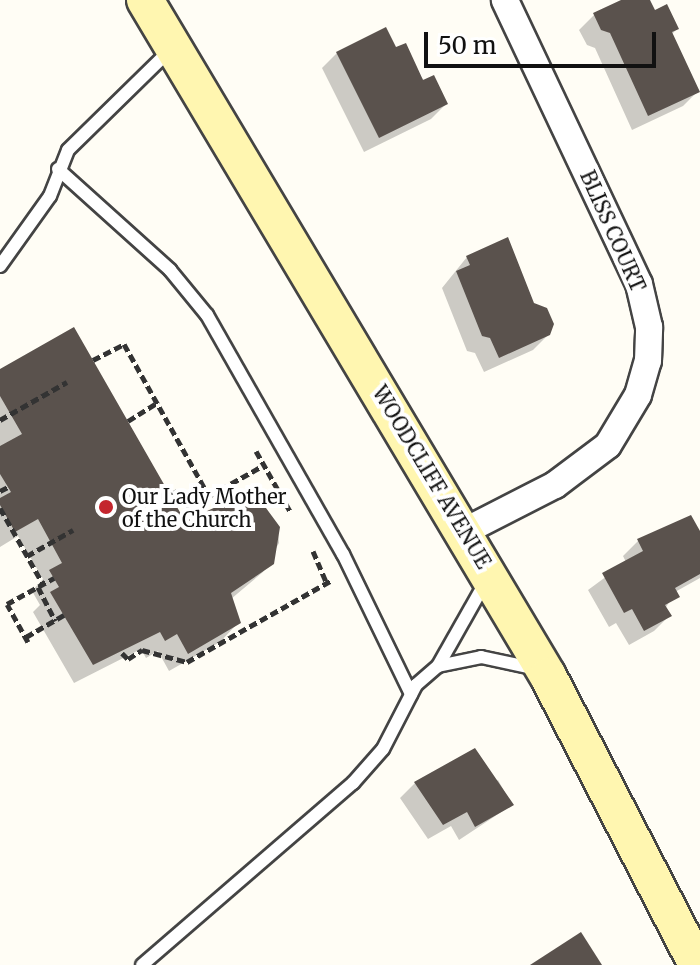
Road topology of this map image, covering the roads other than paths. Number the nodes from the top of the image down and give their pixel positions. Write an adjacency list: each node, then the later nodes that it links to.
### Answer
1 (145, 0): 3 (main road, WOODCLIFF AVENUE)
2 (505, 0): 6 (street, BLISS COURT)
3 (173, 47): 4 (lane); 6 (main road, WOODCLIFF AVENUE)
4 (58, 169): 5 (lane); 10 (lane)
5 (0, 266)
6 (465, 531): 7 (main road, WOODCLIFF AVENUE)
7 (487, 570): 8 (lane); 9 (main road, WOODCLIFF AVENUE)
8 (438, 666): 9 (lane); 10 (lane)
9 (548, 676): 12 (main road, WOODCLIFF AVENUE)
10 (411, 694): 11 (lane)
11 (142, 965)
12 (697, 965)

